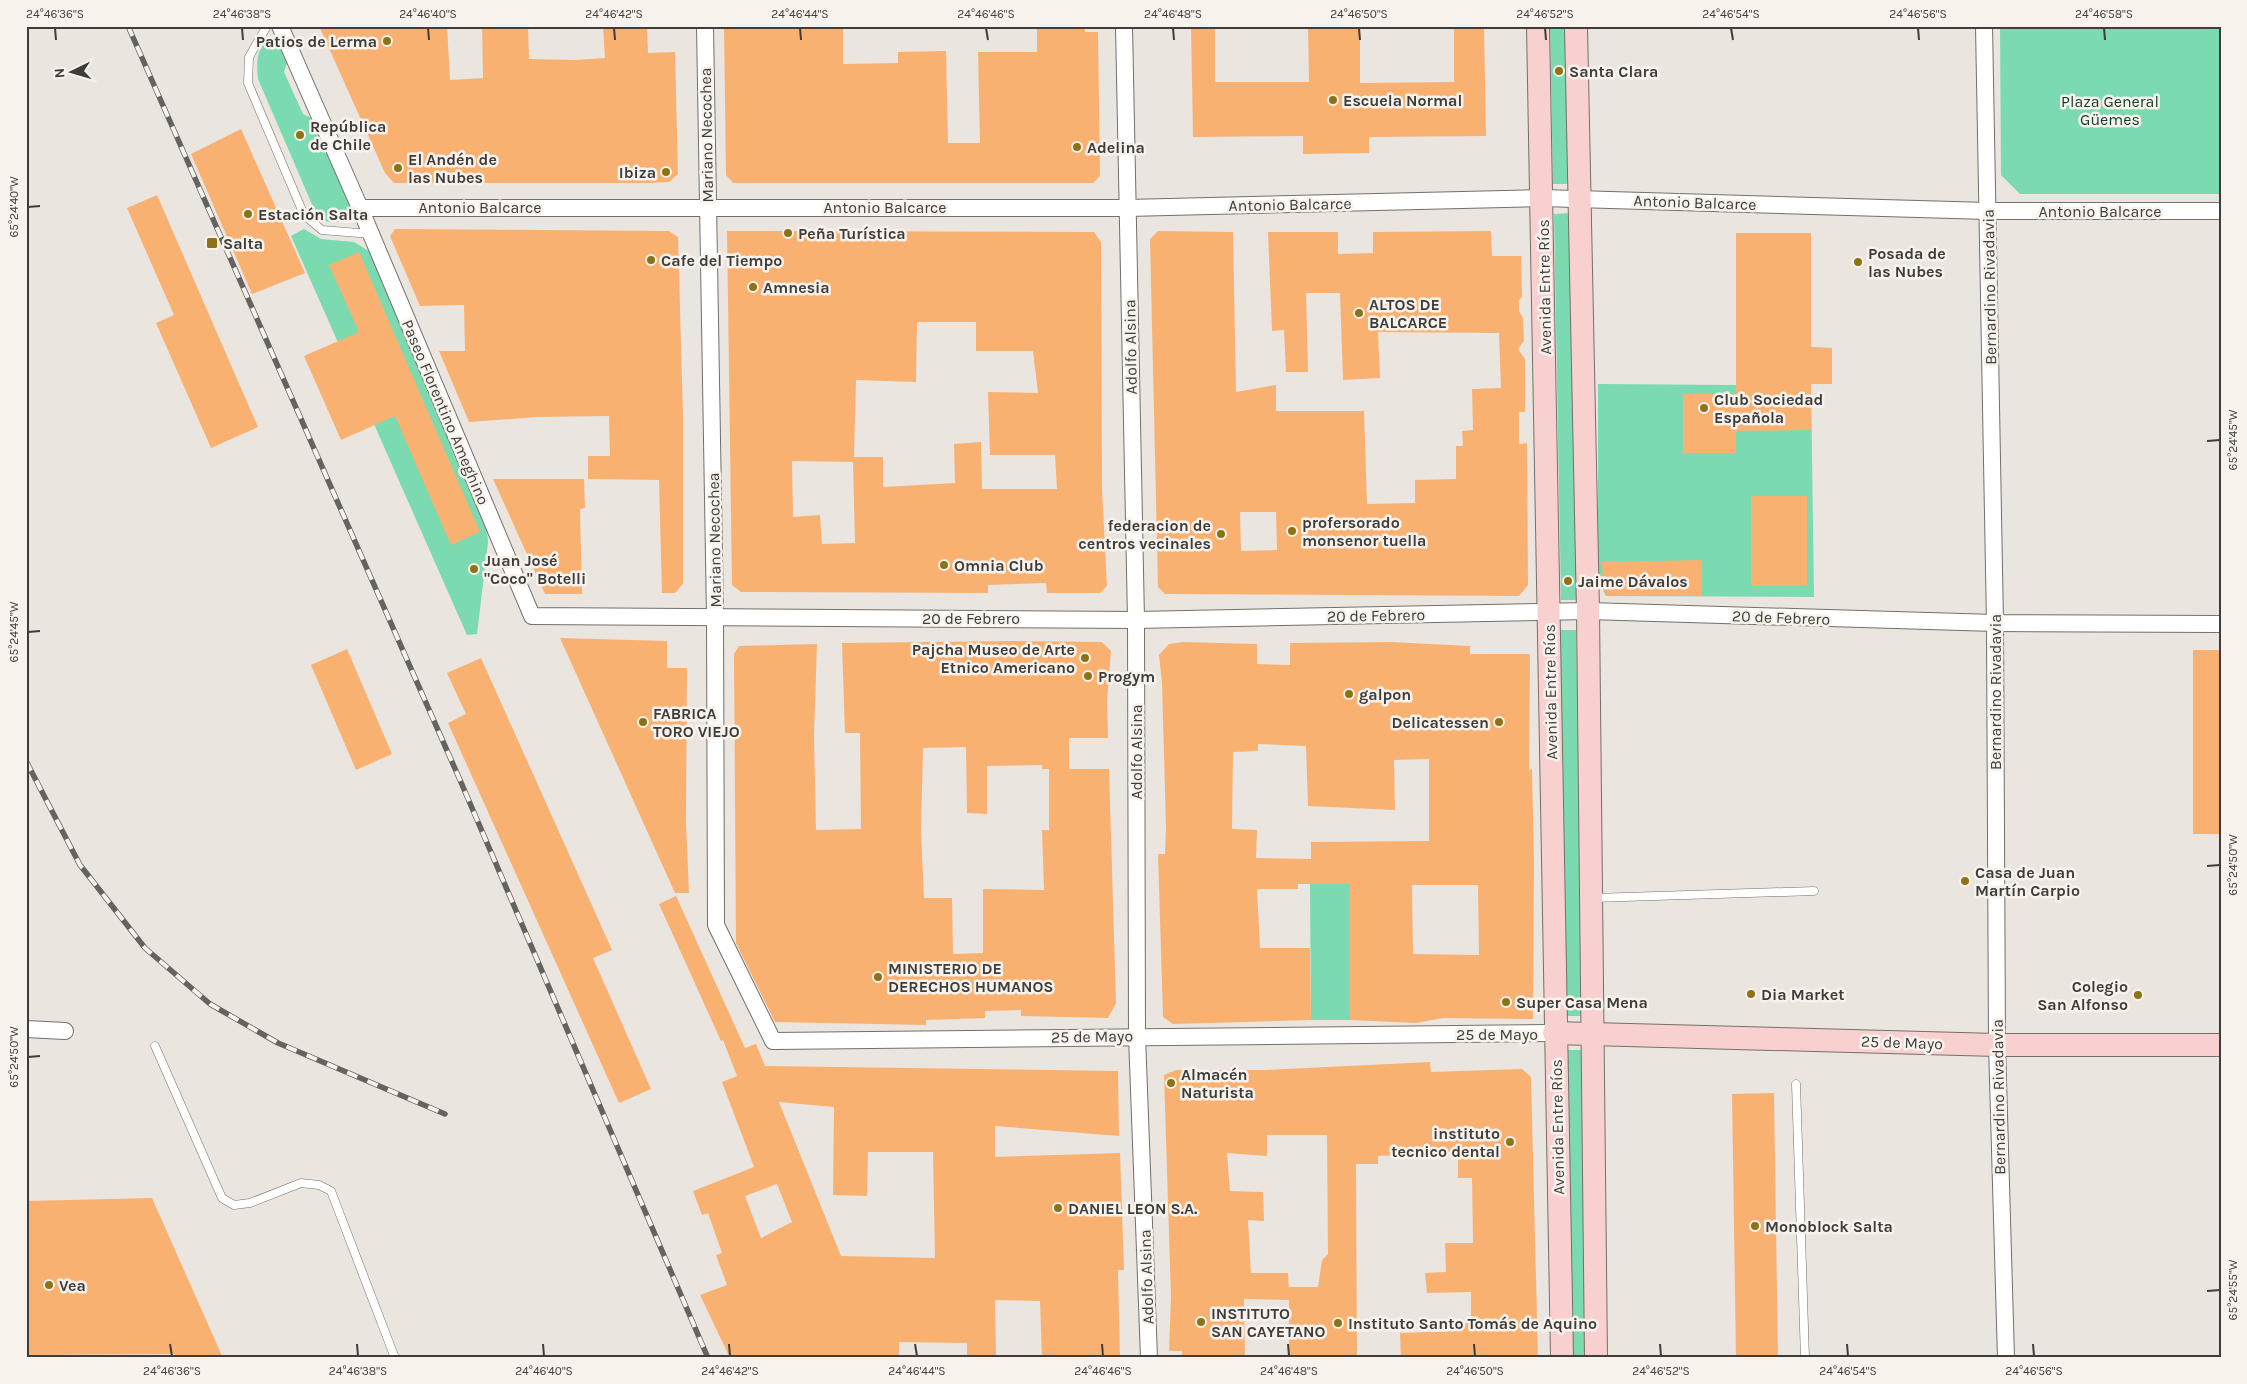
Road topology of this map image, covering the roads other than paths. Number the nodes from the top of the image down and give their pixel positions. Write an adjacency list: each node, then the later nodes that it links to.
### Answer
1 (267, 26): 15 (lane)
2 (280, 26): 11 (street, Paseo Florentino Ameghino)
3 (705, 26): 10 (street, Mariano Necochea)
4 (1124, 26): 12 (street, Adolfo Alsina)
5 (1538, 26): 8 (main road, Avenida Entre Ríos)
6 (1576, 26): 9 (main road)
7 (1984, 26): 14 (street, Bernardino Rivadavia)
8 (1542, 198): 9 (street, Antonio Balcarce); 12 (street, Antonio Balcarce); 17 (main road, Avenida Entre Ríos)
9 (1579, 199): 14 (street, Antonio Balcarce); 16 (main road)
10 (707, 206): 11 (street, Antonio Balcarce); 12 (street, Antonio Balcarce); 19 (street, Mariano Necochea)
11 (360, 208): 15 (street, Paseo Florentino Ameghino)
12 (1127, 208): 20 (street, Adolfo Alsina)
13 (2221, 211): 14 (street, Antonio Balcarce)
14 (1988, 212): 21 (street, Bernardino Rivadavia)
15 (371, 234): 18 (street, Paseo Florentino Ameghino)
16 (1588, 611): 17 (street, 20 de Febrero); 21 (street, 20 de Febrero); 24 (main road)
17 (1549, 612): 20 (street, 20 de Febrero); 27 (main road, Avenida Entre Ríos)
18 (532, 616): 19 (street, 20 de Febrero)
19 (715, 616): 20 (street, 20 de Febrero); 30 (street, Mariano Necochea)
20 (1136, 620): 29 (street, Adolfo Alsina)
21 (1994, 623): 22 (street, 20 de Febrero); 31 (street, Bernardino Rivadavia)
22 (2221, 624)
23 (1814, 891): 24 (lane)
24 (1591, 898): 28 (main road)
25 (26, 1029): 26 (street)
26 (66, 1031)
27 (1554, 1033): 28 (main road, 25 de Mayo); 29 (street, 25 de Mayo); 37 (main road, Avenida Entre Ríos)
28 (1593, 1033): 31 (main road, 25 de Mayo); 38 (main road)
29 (1137, 1036): 30 (street, 25 de Mayo); 36 (street, Adolfo Alsina)
30 (773, 1041)
31 (1996, 1045): 32 (main road, 25 de Mayo); 40 (street, Bernardino Rivadavia)
32 (2221, 1045)
33 (154, 1046): 35 (lane)
34 (1796, 1084): 39 (lane)
35 (395, 1358)
36 (1149, 1358)
37 (1562, 1358)
38 (1596, 1358)
39 (1805, 1358)
40 (2006, 1358)

